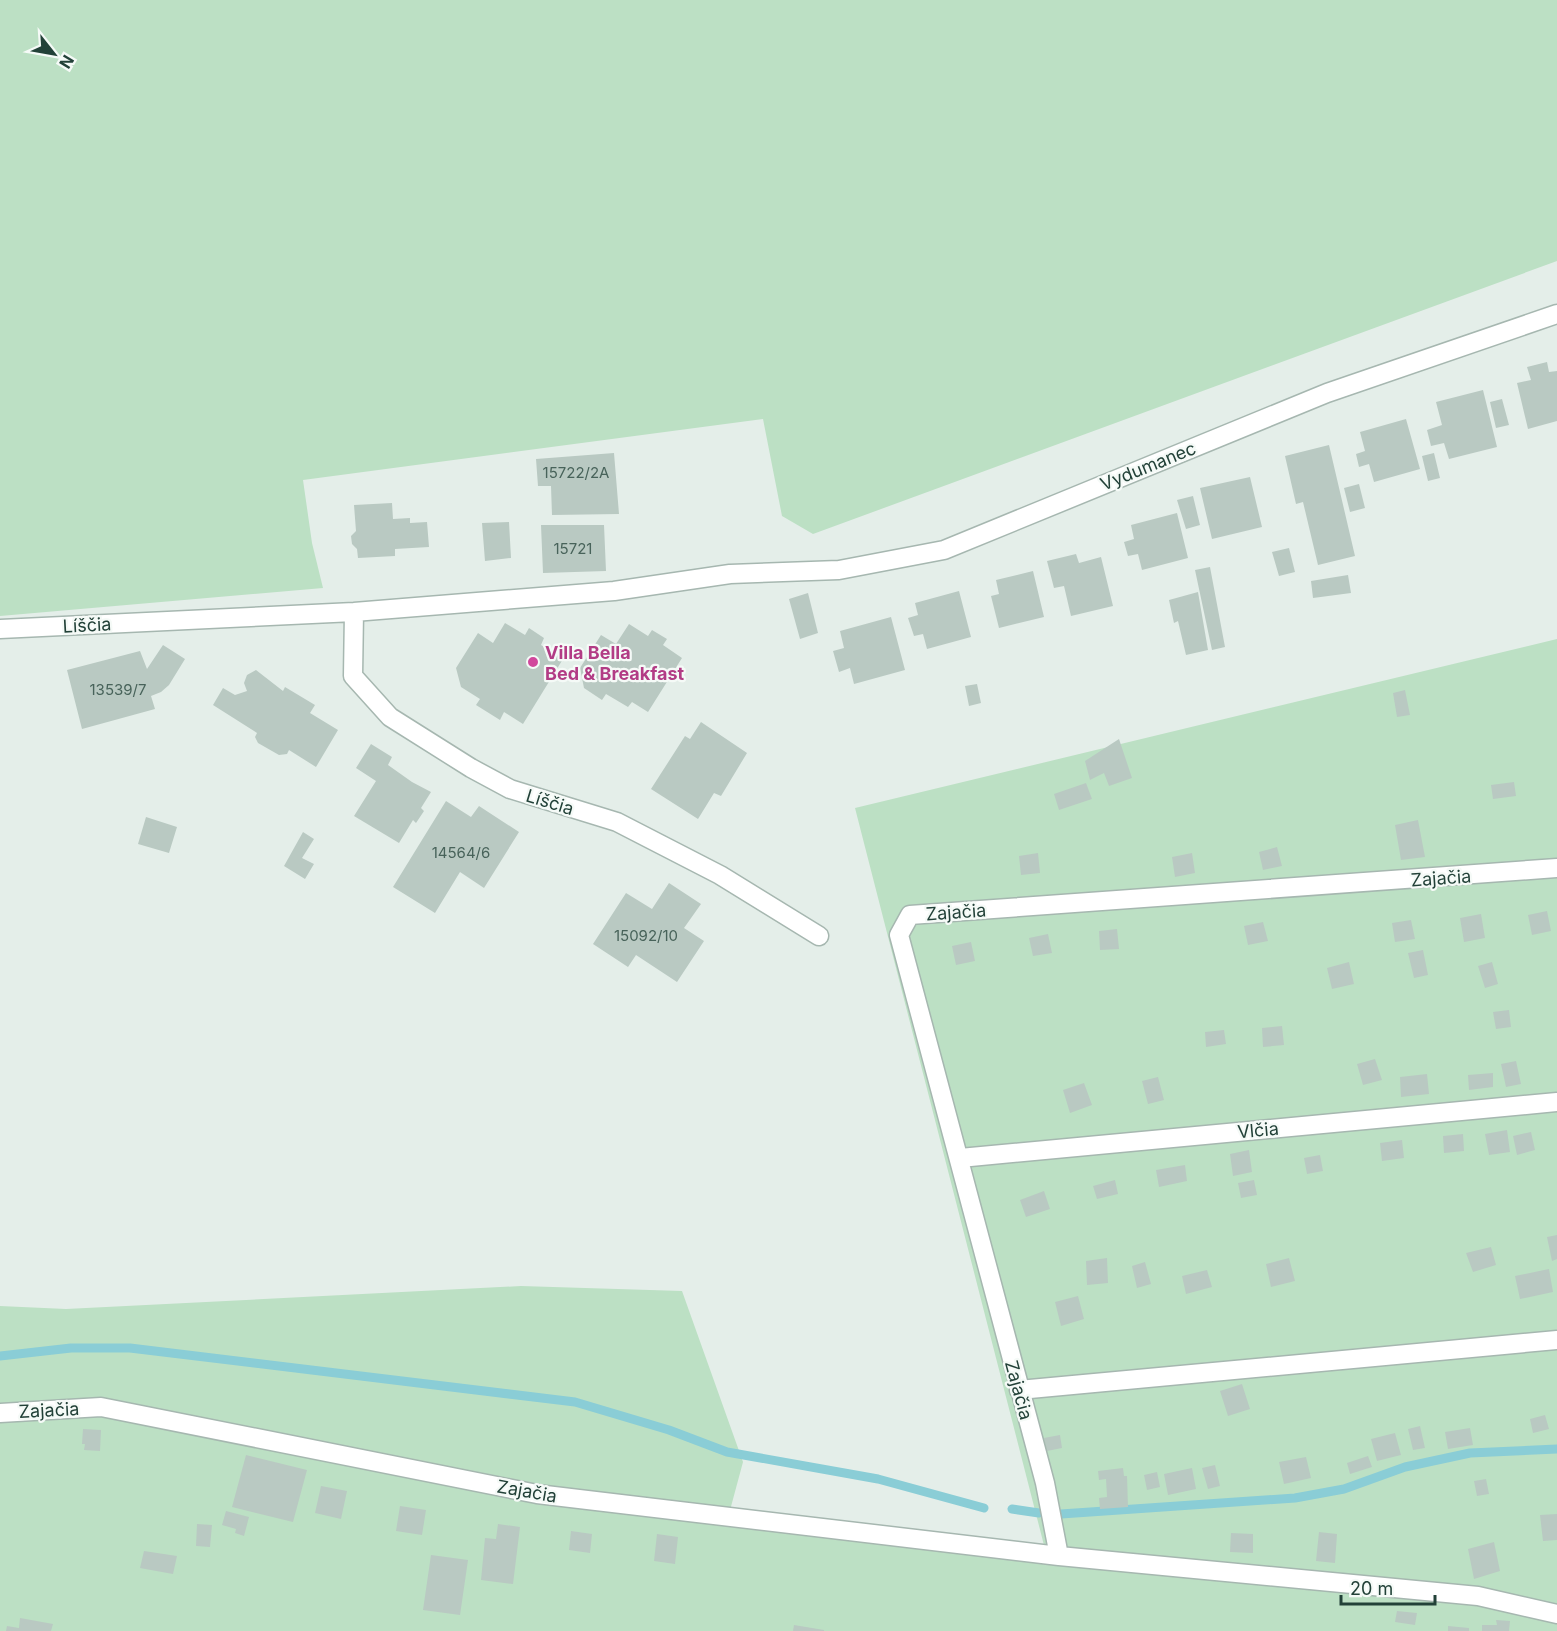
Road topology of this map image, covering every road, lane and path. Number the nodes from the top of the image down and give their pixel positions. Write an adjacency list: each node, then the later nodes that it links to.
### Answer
1 (1557, 314): 2 (street, Vydumanec)
2 (730, 574): 3 (street, Líščia)
3 (354, 612): 4 (street, Líščia); 6 (street, Líščia)
4 (0, 629)
5 (1557, 868): 8 (street, Zajačia)
6 (819, 936)
7 (1557, 1102): 8 (street, Vlčia)
8 (960, 1158): 10 (street, Zajačia)
9 (1557, 1340): 10 (street)
10 (1019, 1390): 12 (street, Zajačia)
11 (0, 1413): 12 (street, Zajačia)
12 (1059, 1556): 13 (street, Zajačia)
13 (1557, 1614)

